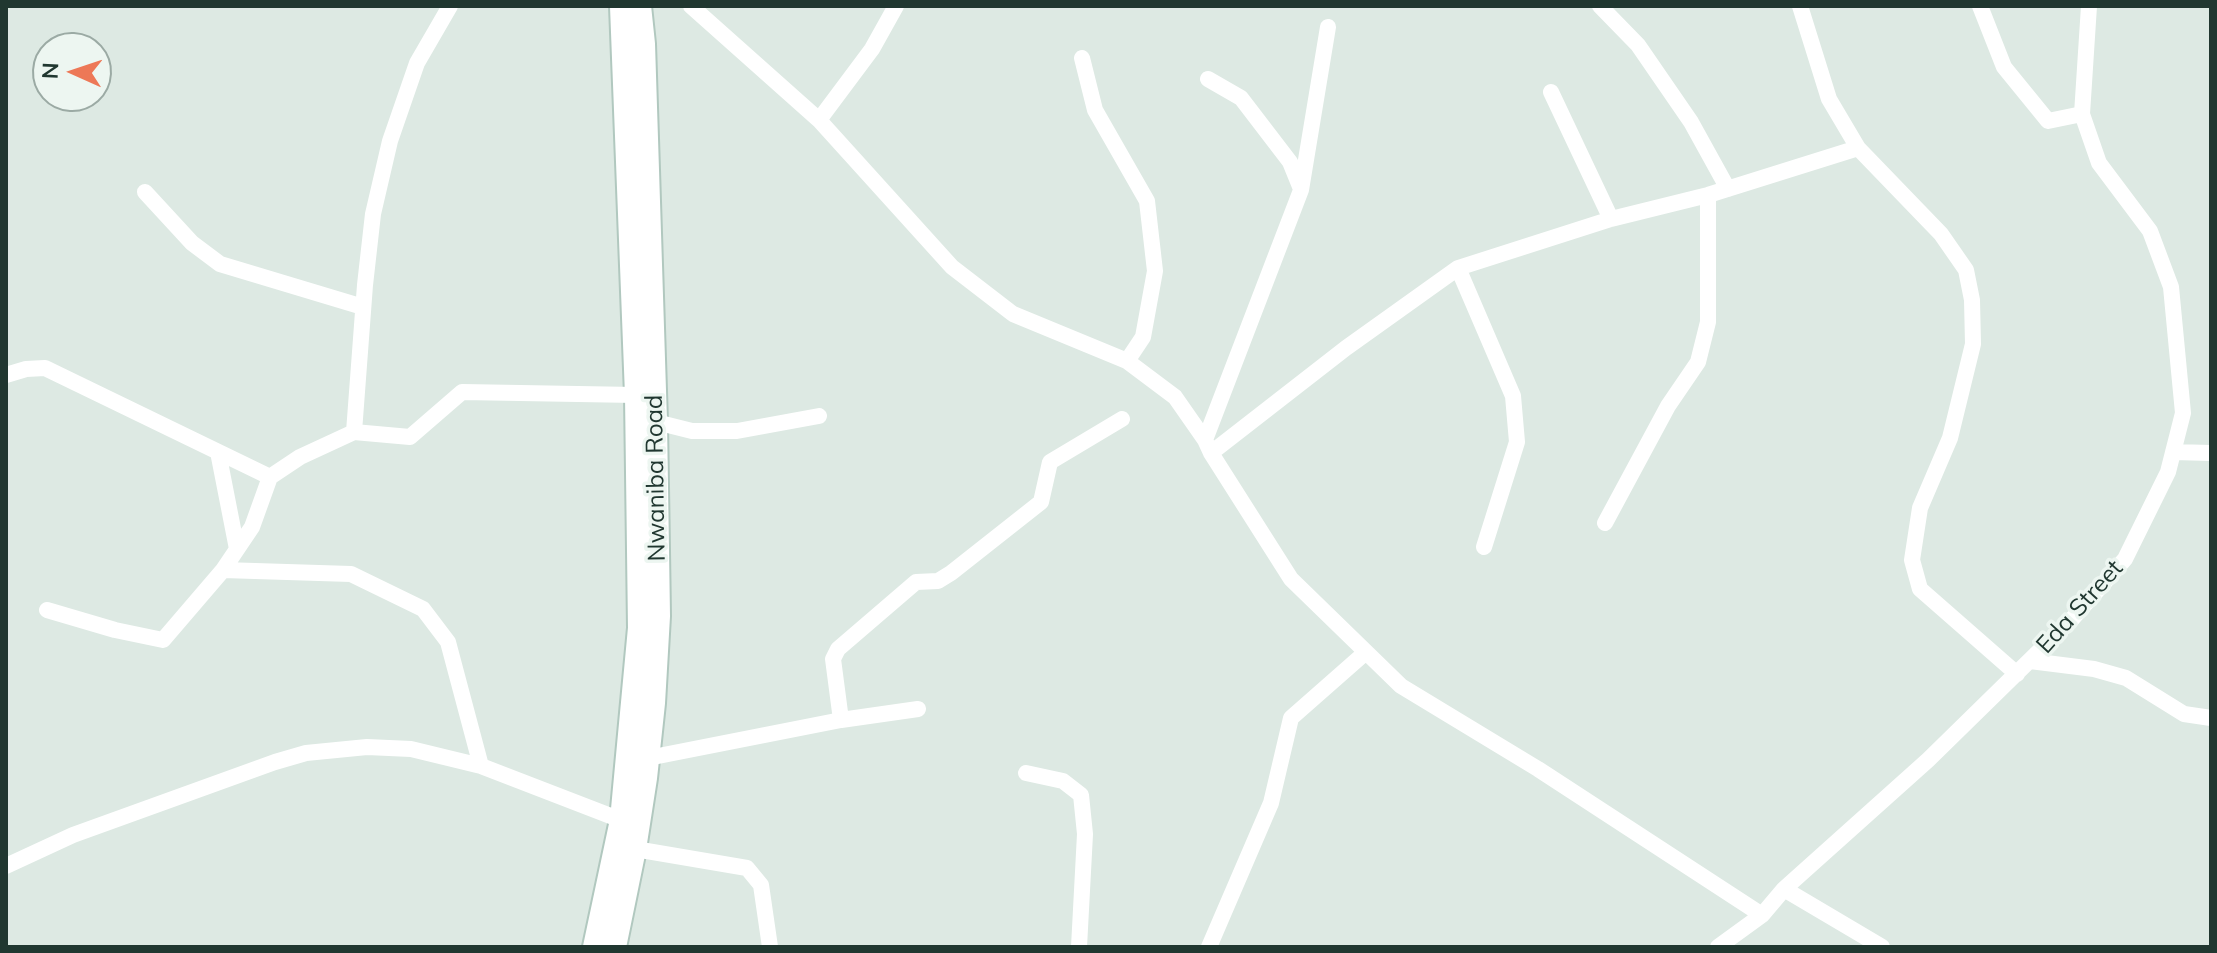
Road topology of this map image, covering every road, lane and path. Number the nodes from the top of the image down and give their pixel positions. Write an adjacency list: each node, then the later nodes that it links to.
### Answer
1 (450, 6): 23 (street)
2 (621, 6): 26 (main road)
3 (640, 6): 29 (main road, Nwaniba Road)
4 (691, 6): 15 (street)
5 (896, 6): 15 (street)
6 (1600, 6): 17 (street)
7 (1800, 6): 16 (street)
8 (1980, 6): 14 (street)
9 (2089, 6): 14 (street)
10 (1328, 27): 18 (street)
11 (1082, 58): 24 (street)
12 (1208, 79): 18 (street)
13 (1551, 92): 21 (street)
14 (2082, 114): 33 (street, Eda Street)
15 (819, 120): 24 (street)
16 (1858, 148): 17 (street); 43 (street)
17 (1728, 189): 20 (street)
18 (1301, 190): 31 (street)
19 (145, 192): 23 (street)
20 (1708, 195): 21 (street); 36 (street)
21 (1611, 219): 22 (street)
22 (1458, 268): 31 (street); 37 (street)
23 (363, 307): 30 (street)
24 (1127, 361): 31 (street)
25 (6, 375): 32 (street)
26 (636, 395): 30 (street); 50 (main road)
27 (819, 416): 29 (street)
28 (1122, 419): 46 (street)
29 (656, 422): 47 (main road, Nwaniba Road)
30 (354, 432): 35 (street)
31 (1208, 446): 41 (street)
32 (218, 452): 35 (street); 38 (street)
33 (2173, 452): 34 (street); 42 (street, Eda Street)
34 (2211, 453)
35 (270, 477): 38 (street)
36 (1605, 523)
37 (1484, 547)
38 (237, 549): 39 (street)
39 (223, 570): 40 (street); 48 (street)
40 (47, 610)
41 (1366, 652): 54 (street); 59 (street)
42 (2030, 661): 43 (street, Eda Street); 45 (street)
43 (2017, 674): 53 (street, Eda Street)
44 (918, 709): 46 (street)
45 (2211, 718)
46 (841, 720): 47 (street)
47 (648, 758): 51 (main road, Nwaniba Road)
48 (481, 766): 50 (street); 52 (street)
49 (1026, 773): 58 (street)
50 (621, 820): 55 (main road)
51 (635, 849): 56 (main road, Nwaniba Road); 57 (street)
52 (6, 866)
53 (1784, 889): 54 (street, Eda Street); 61 (street)
54 (1762, 915): 60 (street, Eda Street)
55 (594, 947)
56 (615, 947)
57 (770, 947)
58 (1079, 947)
59 (1209, 947)
60 (1718, 947)
61 (1882, 947)

